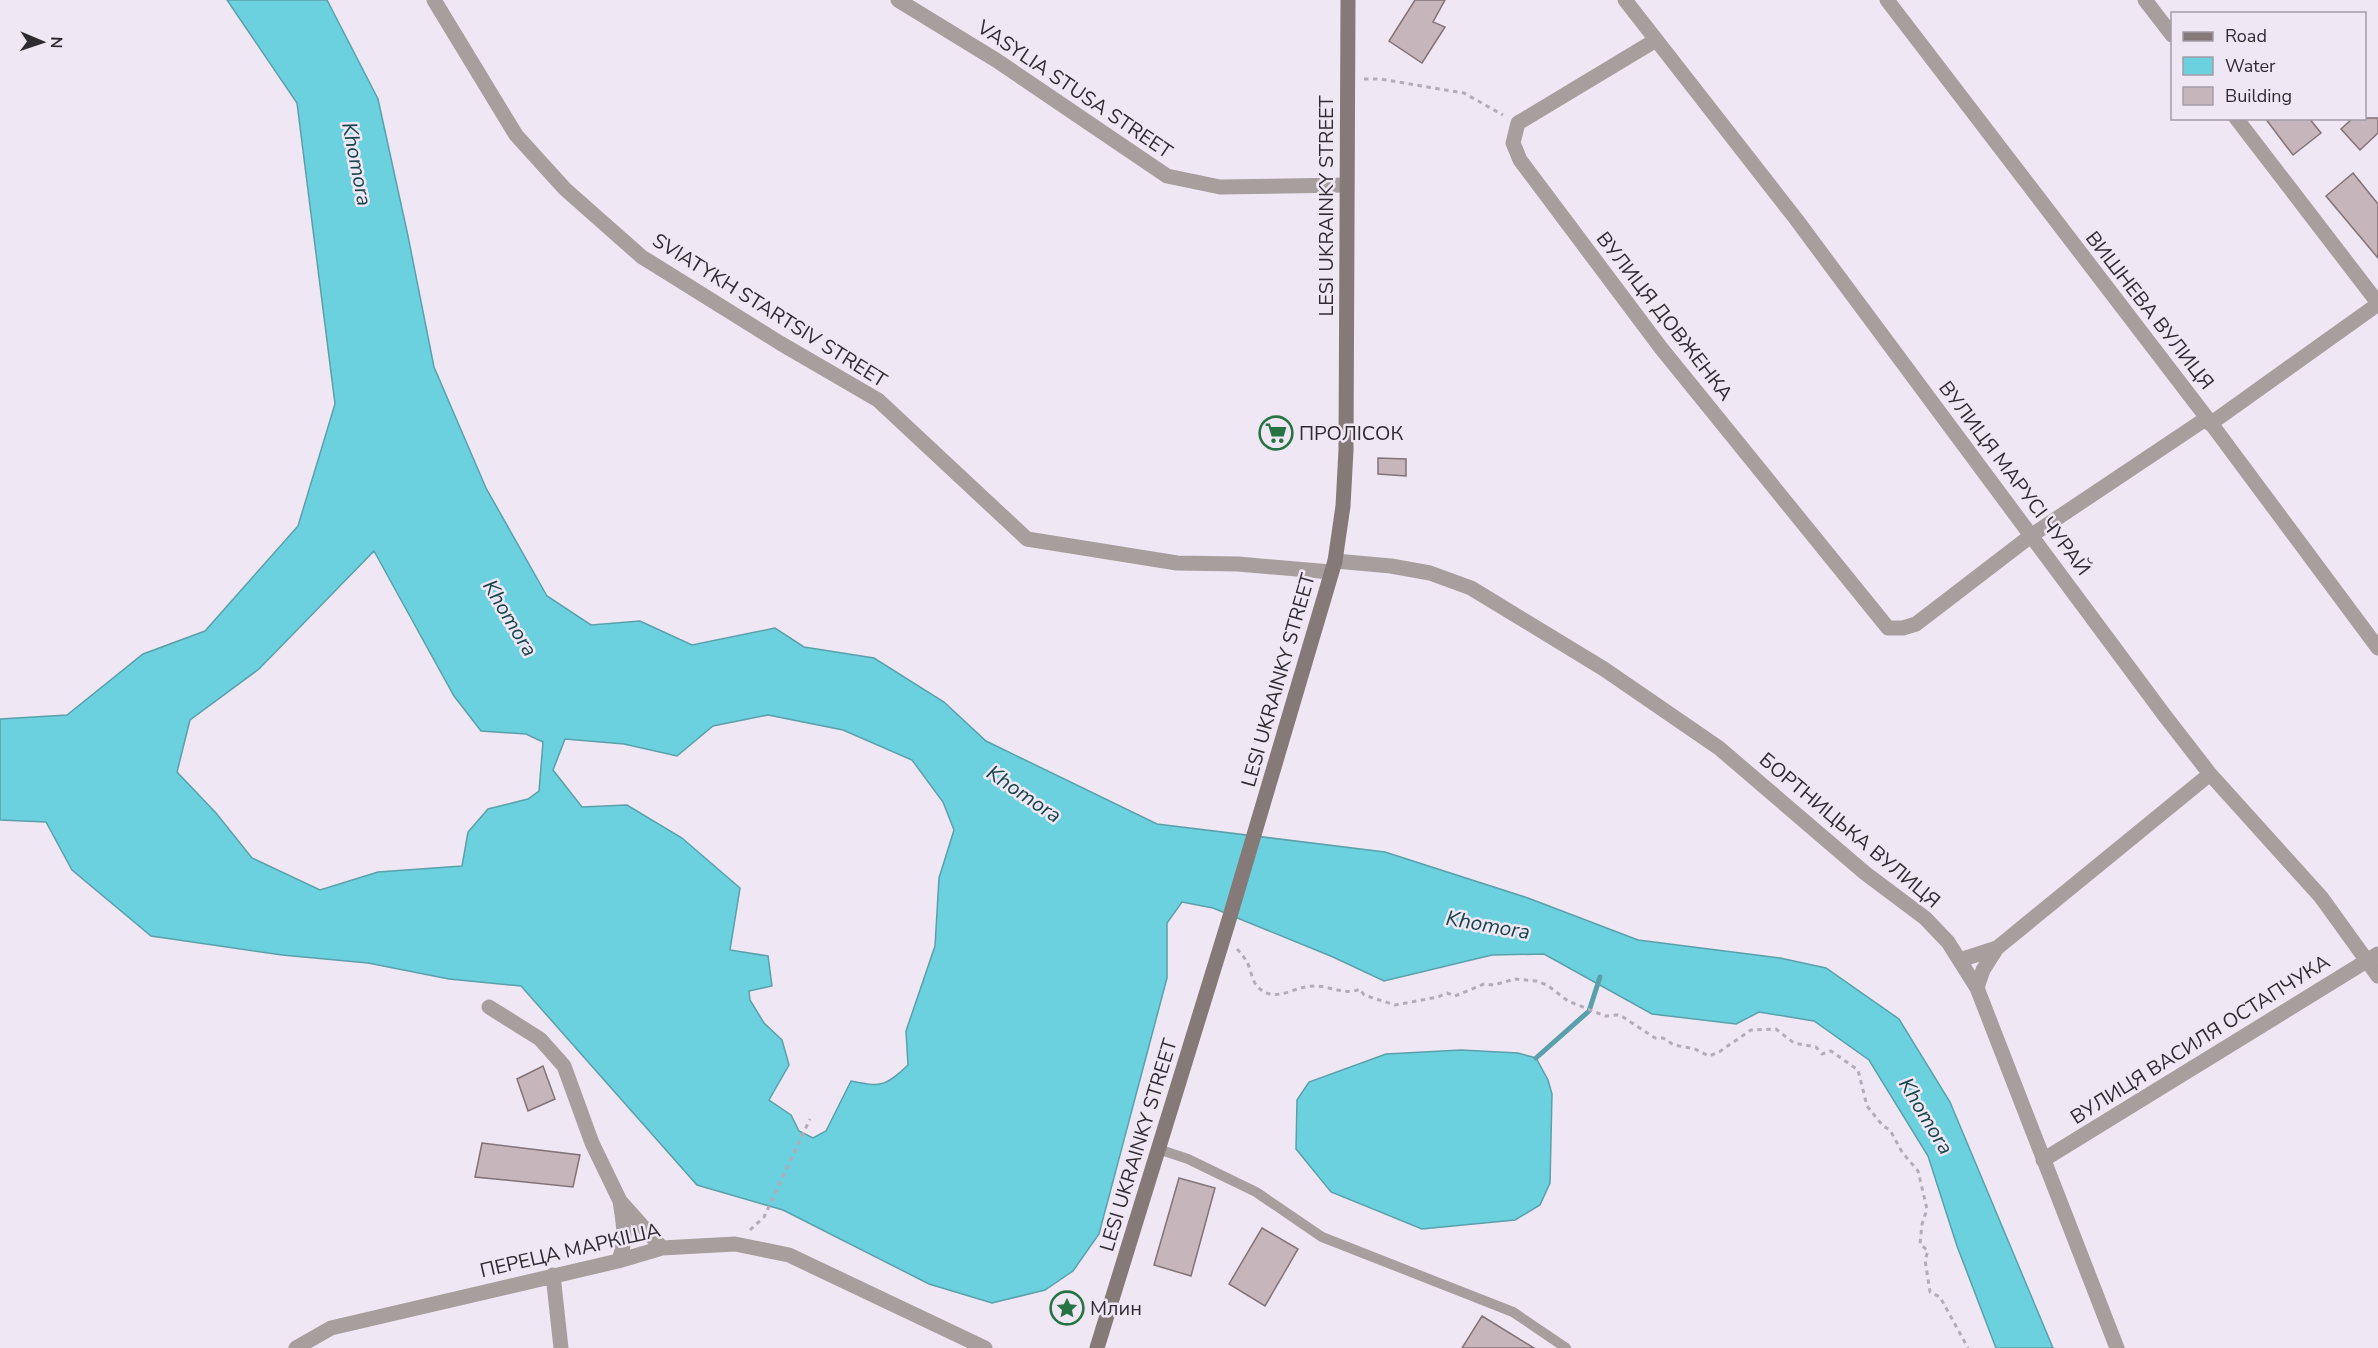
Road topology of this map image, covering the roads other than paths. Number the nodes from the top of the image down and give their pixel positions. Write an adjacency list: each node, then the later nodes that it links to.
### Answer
1 (434, 0): 14 (street, SVIATYKH STARTSIV STREET)
2 (898, 0): 10 (street, VASYLIA STUSA STREET)
3 (1347, 0): 10 (main road, LESI UKRAINKY STREET)
4 (1625, 0): 8 (street, ВУЛИЦЯ МАРУСІ ЧУРАЙ)
5 (1887, 0): 12 (street, ВИШНЕВА ВУЛИЦЯ)
6 (2145, 0): 7 (street)
7 (2171, 35)
8 (1656, 40): 13 (street, ВУЛИЦЯ МАРУСІ ЧУРАЙ); 13 (street, ВУЛИЦЯ ДОВЖЕНКА)
9 (2238, 120): 11 (street)
10 (1346, 185): 14 (main road, LESI UKRAINKY STREET)
11 (2378, 304): 12 (street)
12 (2209, 421): 13 (street); 15 (street, ВИШНЕВА ВУЛИЦЯ)
13 (2032, 535): 16 (street, ВУЛИЦЯ МАРУСІ ЧУРАЙ)
14 (1333, 566): 19 (street, БОРТНИЦЬКА ВУЛИЦЯ); 23 (main road, LESI UKRAINKY STREET)
15 (2378, 648)
16 (2210, 774): 17 (street); 18 (street, ВУЛИЦЯ МАРУСІ ЧУРАЙ)
17 (1996, 948): 19 (street); 21 (street)
18 (2373, 958): 20 (street, ВУЛИЦЯ МАРУСІ ЧУРАЙ); 24 (street, ВУЛИЦЯ ВАСИЛЯ ОСТАПЧУКА)
19 (1960, 960): 21 (street, БОРТНИЦЬКА ВУЛИЦЯ)
20 (2378, 976)
21 (1977, 988): 24 (street, БОРТНИЦЬКА ВУЛИЦЯ)
22 (489, 1007): 25 (street)
23 (1158, 1149): 33 (main road, LESI UKRAINKY STREET); 34 (lane)
24 (2043, 1160): 35 (street, БОРТНИЦЬКА ВУЛИЦЯ)
25 (620, 1201): 26 (street); 27 (street)
26 (662, 1248): 27 (street, ПЕРЕЦА МАРКІША); 32 (street, ПЕРЕЦА МАРКІША)
27 (618, 1261): 28 (street, ПЕРЕЦА МАРКІША)
28 (553, 1275): 29 (street, ПЕРЕЦА МАРКІША); 31 (street)
29 (310, 1344): 30 (street, ПЕРЕЦА МАРКІША)
30 (296, 1348)
31 (561, 1348)
32 (985, 1348)
33 (1097, 1348)
34 (1566, 1348)
35 (2117, 1348)

